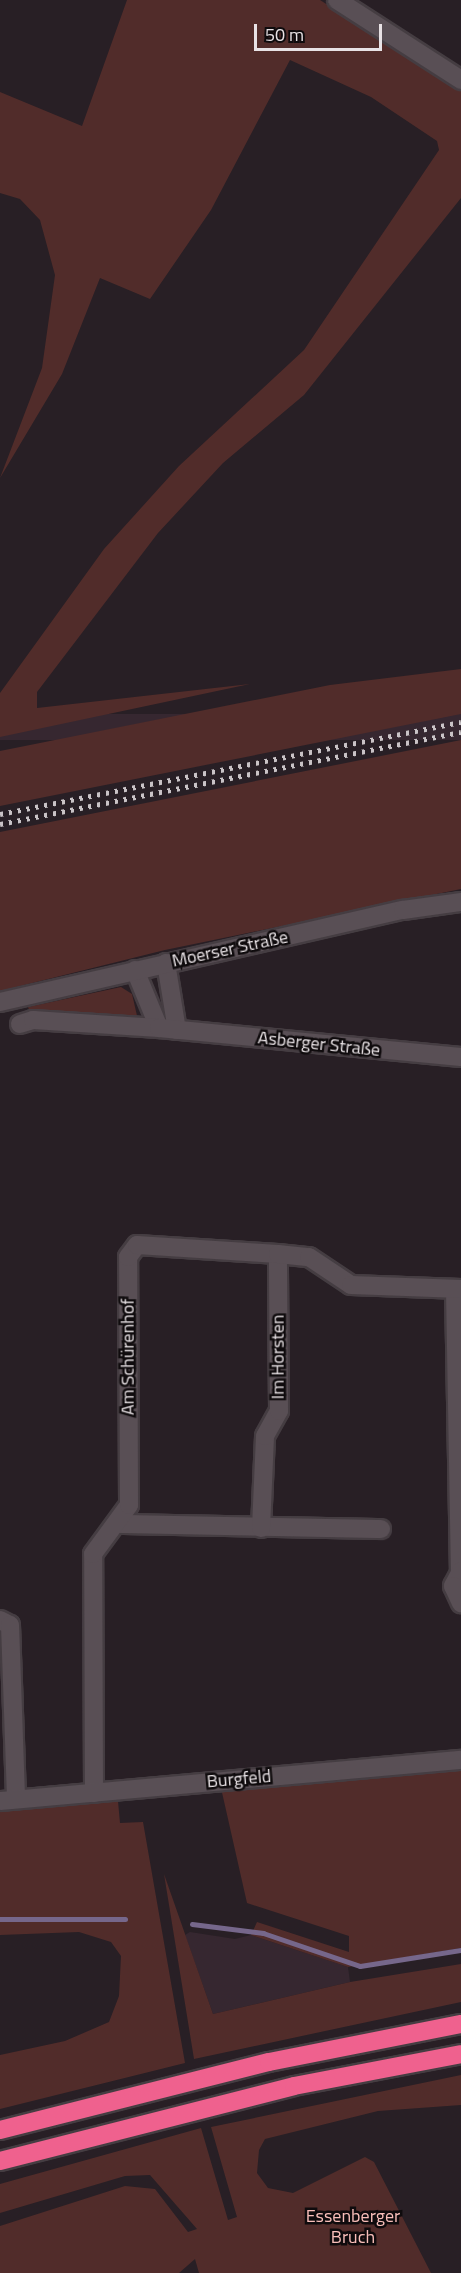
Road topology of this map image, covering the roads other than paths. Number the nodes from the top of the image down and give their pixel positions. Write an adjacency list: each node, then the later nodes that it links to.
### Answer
1 (337, 0): 2 (street)
2 (461, 80)
3 (461, 902): 4 (street, Moerser Straße)
4 (166, 963): 5 (street, Moerser Straße); 8 (street)
5 (135, 970): 6 (street, Moerser Straße); 8 (street)
6 (0, 1002)
7 (20, 1024): 8 (street, Asberger Straße)
8 (168, 1029): 9 (street, Asberger Straße)
9 (461, 1057)
10 (278, 1254): 11 (street, Am Schürenhof); 12 (street, Am Schürenhof); 13 (street, Im Horsten)
11 (458, 1289): 15 (street)
12 (120, 1524): 13 (street); 20 (street, Am Schürenhof)
13 (261, 1528): 14 (street)
14 (381, 1529)
15 (460, 1571): 16 (street)
16 (461, 1603)
17 (0, 1620): 18 (street, Burgfeld)
18 (6, 1694): 21 (street, Burgfeld)
19 (461, 1760): 20 (street, Burgfeld)
20 (94, 1792): 21 (street, Burgfeld)
21 (8, 1800)
22 (461, 2024): 24 (highway)
23 (461, 2054): 25 (highway)
24 (0, 2130)
25 (0, 2162)

